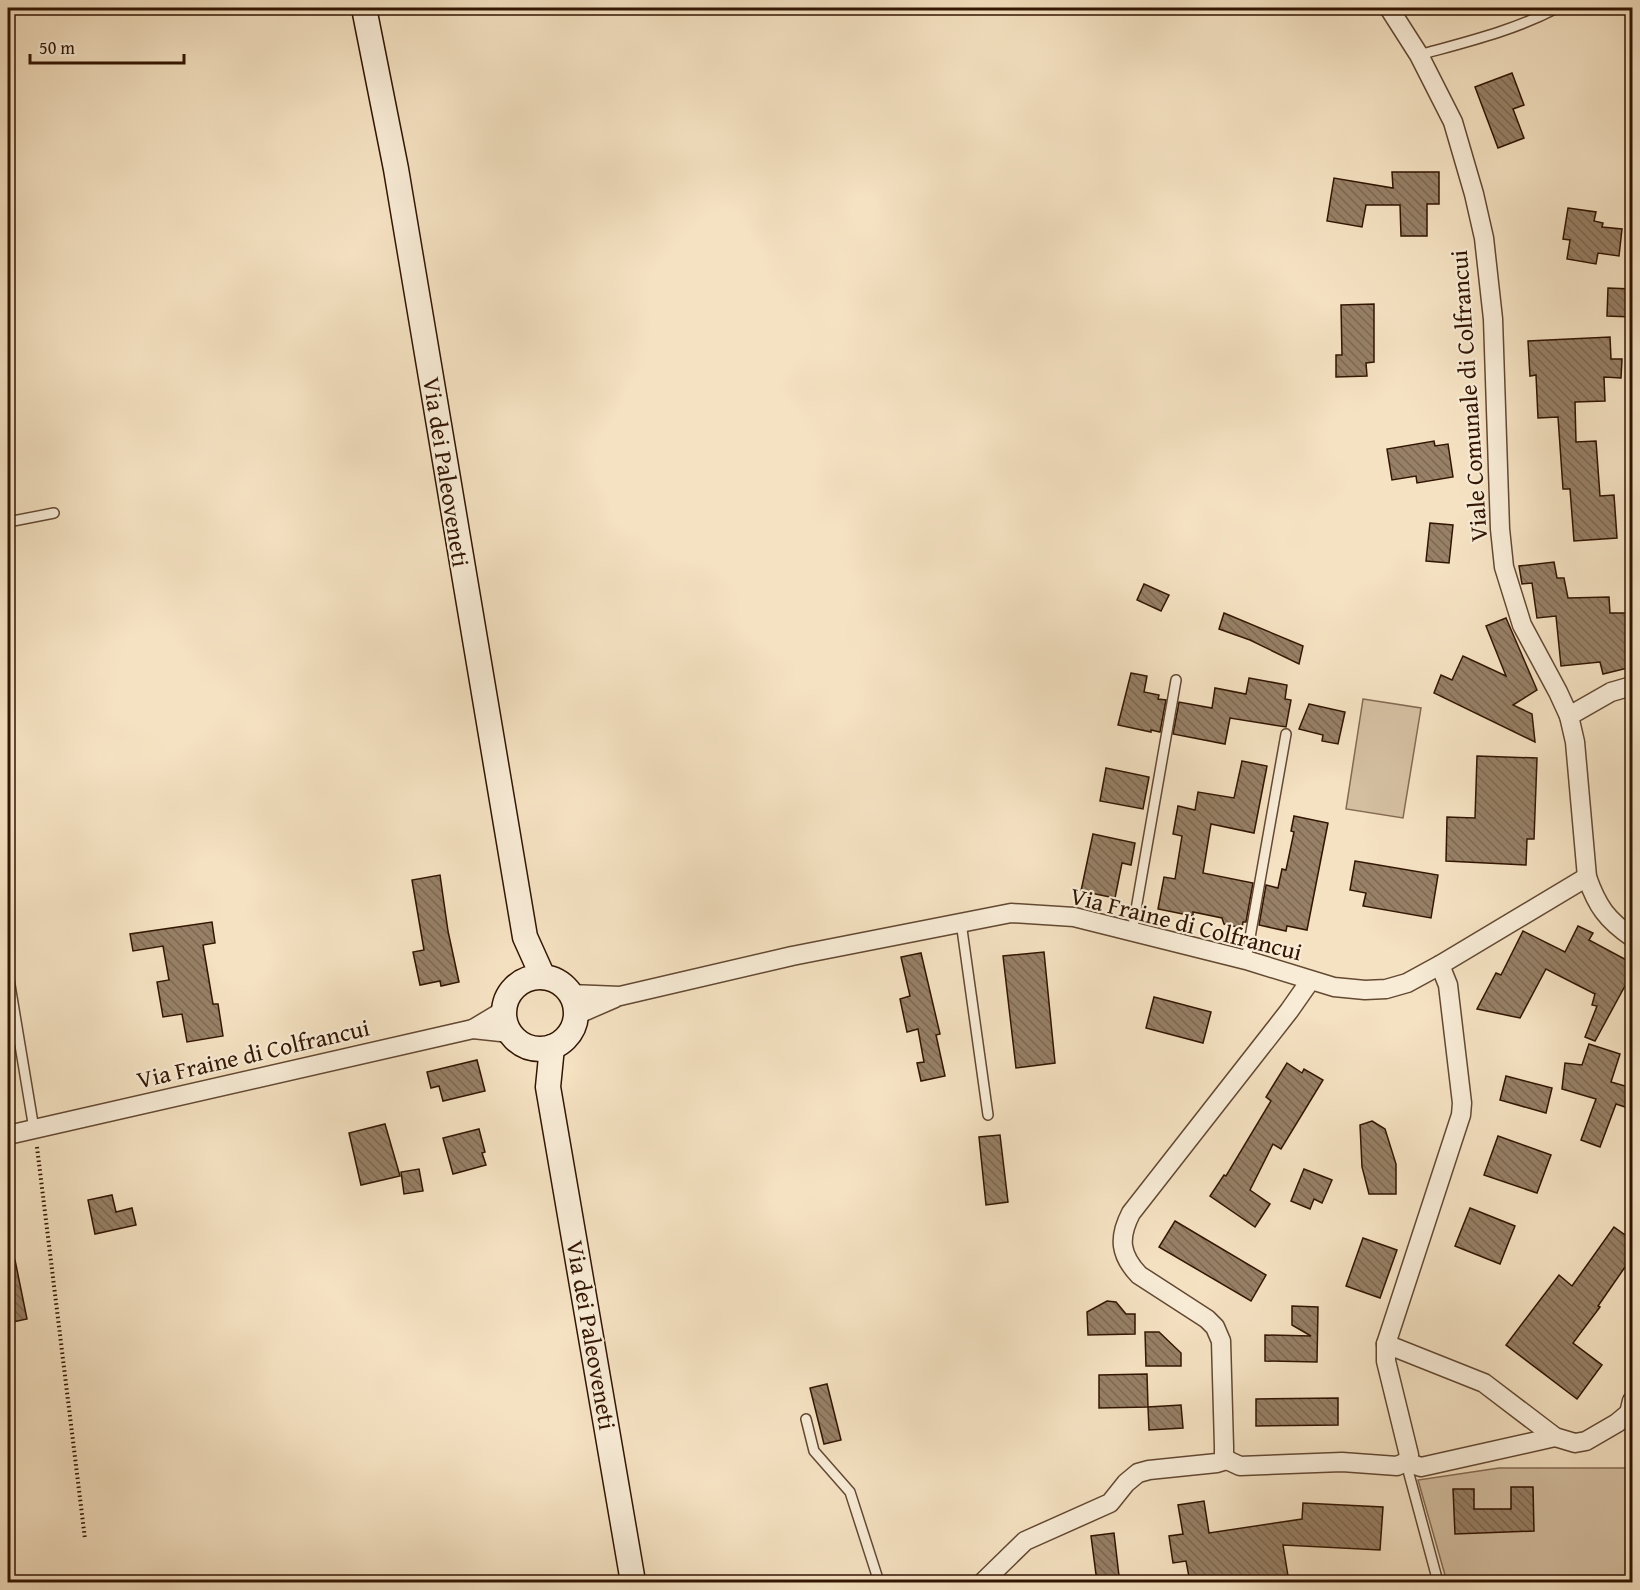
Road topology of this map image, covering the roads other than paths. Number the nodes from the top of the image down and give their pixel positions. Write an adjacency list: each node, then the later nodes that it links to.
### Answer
1 (364, 8): 18 (main road, Via dei Paleoveneti)
2 (1389, 8): 4 (street, Viale Comunale di Colfrancui)
3 (1557, 8): 4 (lane)
4 (1419, 55): 9 (street, Viale Comunale di Colfrancui)
5 (54, 513): 6 (lane)
6 (8, 522)
7 (1176, 680): 13 (lane)
8 (1632, 687): 9 (street)
9 (1569, 716): 11 (street, Viale Comunale di Colfrancui)
10 (1286, 734): 15 (lane)
11 (1587, 877): 14 (street, Viale Comunale di Colfrancui); 16 (street, Via Fraine di Colfrancui)
12 (961, 922): 13 (street, Via Fraine di Colfrancui); 20 (street, Via Fraine di Colfrancui); 23 (lane)
13 (1132, 932): 15 (street, Via Fraine di Colfrancui)
14 (1632, 937)
15 (1246, 960): 19 (street, Via Fraine di Colfrancui)
16 (1440, 965): 19 (street, Via Fraine di Colfrancui); 26 (street)
17 (8, 973): 24 (lane)
18 (532, 979): 20 (main road); 21 (main road)
19 (1310, 981): 30 (street)
20 (573, 1005): 22 (main road)
21 (506, 1022): 22 (main road, Via dei Paleoveneti); 24 (street, Via Fraine di Colfrancui)
22 (540, 1047): 32 (main road, Via dei Paleoveneti)
23 (988, 1115)
24 (34, 1129): 25 (street, Via Fraine di Colfrancui)
25 (8, 1135)
26 (1386, 1344): 29 (street); 31 (street)
27 (1632, 1401): 29 (street)
28 (806, 1419): 33 (lane)
29 (1555, 1437): 31 (street)
30 (1227, 1460): 31 (street); 34 (street)
31 (1406, 1461): 35 (lane)
32 (633, 1582)
33 (879, 1582)
34 (983, 1582)
35 (1438, 1582)

